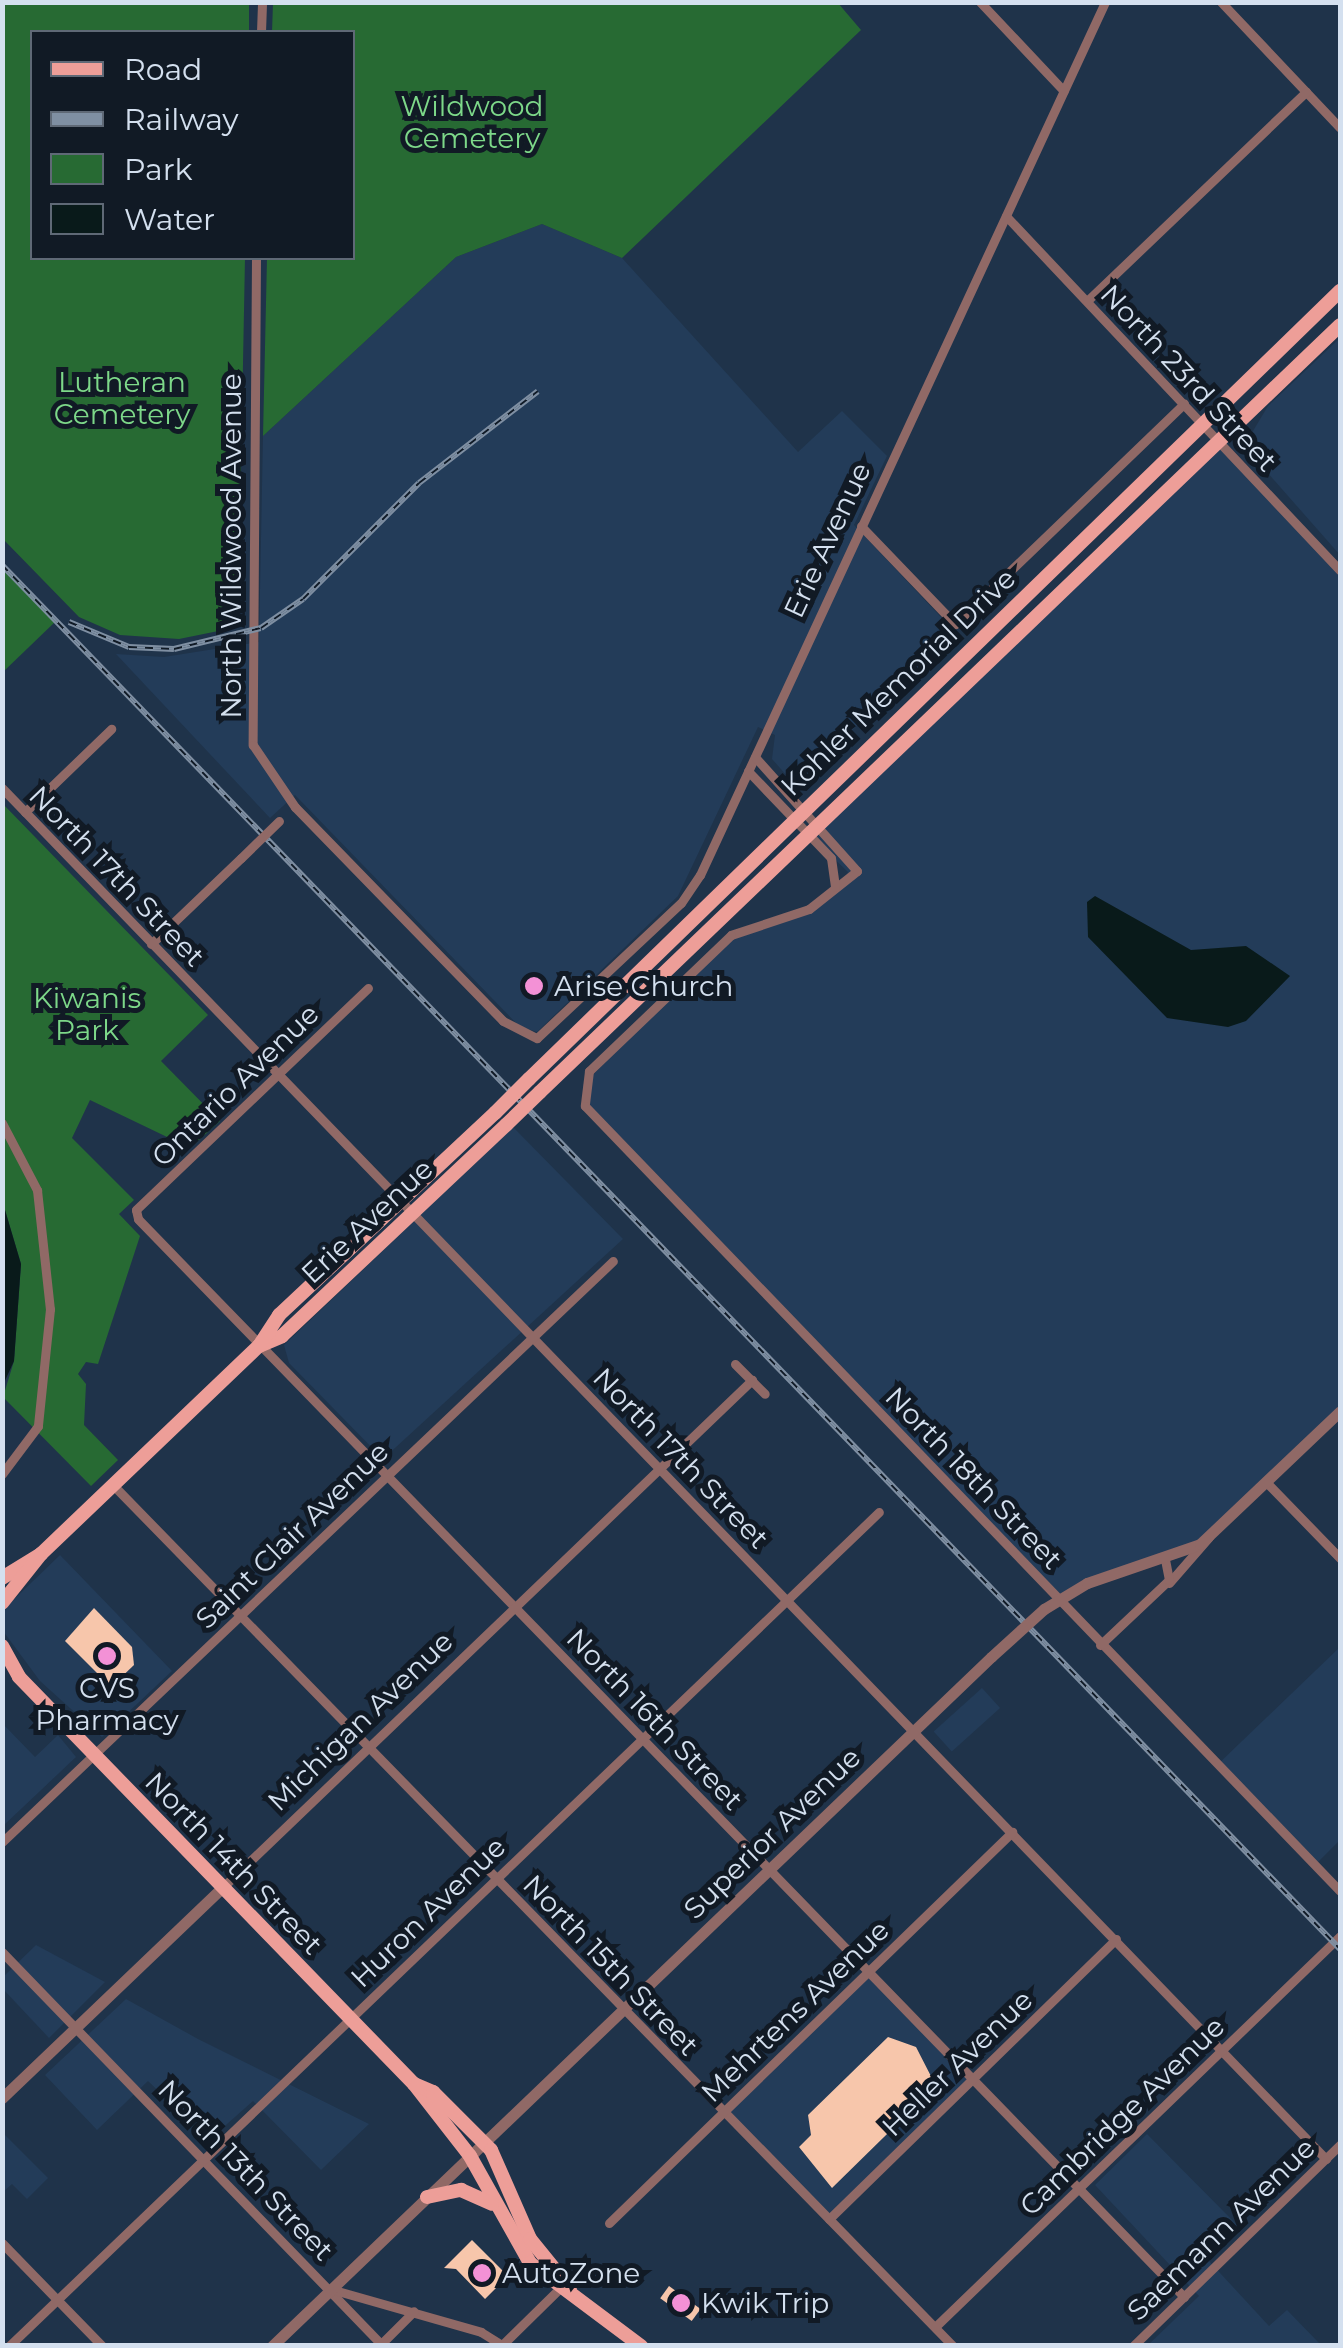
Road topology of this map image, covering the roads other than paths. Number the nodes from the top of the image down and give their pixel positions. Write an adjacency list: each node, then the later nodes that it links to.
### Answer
1 (262, 2): 5 (street)
2 (980, 2): 6 (street)
3 (1105, 2): 6 (street, Erie Avenue)
4 (1221, 2): 7 (street)
5 (261, 30)
6 (1064, 91): 9 (street, Erie Avenue)
7 (1306, 92): 8 (street); 12 (street)
8 (1340, 128)
9 (1006, 216): 12 (street, North 23rd Street); 17 (street, Erie Avenue)
10 (256, 260): 23 (street, North Wildwood Avenue)
11 (1340, 291): 15 (main road, Kohler Memorial Drive)
12 (1087, 301): 14 (street, North 23rd Street)
13 (1340, 325): 16 (main road, Kohler Memorial Drive)
14 (1184, 404): 15 (street, North 23rd Street); 17 (street)
15 (1202, 424): 16 (street, North 23rd Street); 25 (main road, Kohler Memorial Drive)
16 (1218, 444): 18 (street, North 23rd Street); 26 (main road, Kohler Memorial Drive)
17 (861, 526): 20 (street, Erie Avenue)
18 (1340, 570)
19 (111, 729): 24 (street)
20 (755, 756): 21 (street, Erie Avenue); 25 (street)
21 (748, 771): 23 (street, Erie Avenue); 25 (street)
22 (2, 788): 24 (street, North 17th Street)
23 (295, 807): 28 (street, bridge)
24 (25, 812): 28 (street, North 17th Street)
25 (798, 813): 26 (street); 26 (street); 31 (main road, Kohler Memorial Drive, bridge)
26 (814, 829): 27 (street); 27 (street); 33 (main road, Kohler Memorial Drive, bridge)
27 (834, 890): 56 (street, North 18th Street)
28 (151, 944): 30 (street, North 17th Street)
29 (368, 988): 30 (street, Ontario Avenue)
30 (278, 1075): 34 (street, North 17th Street); 36 (street, Ontario Avenue)
31 (495, 1113): 34 (main road, Erie Avenue)
32 (2, 1123): 45 (street)
33 (506, 1125): 35 (main road, Erie Avenue)
34 (401, 1202): 35 (street, North 17th Street); 39 (main road, Erie Avenue)
35 (412, 1213): 38 (street, North 17th Street); 39 (main road, Erie Avenue)
36 (136, 1215): 39 (street, North 16th Street)
37 (613, 1260): 38 (street, Saint Clair Avenue)
38 (533, 1337): 44 (street, North 17th Street); 46 (street, Saint Clair Avenue)
39 (258, 1346): 46 (street, North 16th Street); 48 (main road, Erie Avenue)
40 (735, 1364): 41 (street)
41 (752, 1380): 42 (street); 44 (street, Michigan Avenue)
42 (766, 1394)
43 (1340, 1411): 47 (street, Superior Avenue)
44 (660, 1470): 57 (street, North 17th Street); 59 (street, Michigan Avenue)
45 (2, 1474)
46 (386, 1476): 59 (street, North 16th Street); 60 (street, Saint Clair Avenue)
47 (1267, 1482): 50 (street, Superior Avenue); 52 (street)
48 (113, 1485): 51 (main road, Erie Avenue); 60 (street, North 15th Street)
49 (879, 1512): 57 (street, Huron Avenue)
50 (1209, 1536): 53 (street, Superior Avenue); 55 (street)
51 (41, 1554): 54 (main road, Erie Avenue); 58 (main road, Erie Avenue)
52 (1340, 1558)
53 (1164, 1560): 55 (street); 56 (street, Superior Avenue)
54 (2, 1578)
55 (1155, 1594): 61 (street)
56 (1058, 1598): 61 (street, North 18th Street); 65 (street, Superior Avenue, bridge)
57 (787, 1600): 65 (street, North 17th Street); 66 (street, Huron Avenue)
58 (2, 1603)
59 (514, 1608): 66 (street, North 16th Street); 67 (street, Michigan Avenue)
60 (240, 1616): 67 (street, North 15th Street); 68 (street, Saint Clair Avenue)
61 (1100, 1645): 74 (street, North 18th Street)
62 (2, 1646): 64 (main road, North 14th Street)
63 (2, 1672): 64 (main road, North 14th Street)
64 (19, 1677): 68 (main road, North 14th Street)
65 (914, 1732): 69 (street, North 17th Street); 71 (street, Superior Avenue)
66 (642, 1739): 71 (street, North 16th Street); 72 (street, Huron Avenue)
67 (368, 1747): 72 (street, North 15th Street); 73 (street, Michigan Avenue)
68 (94, 1755): 70 (street, Saint Clair Avenue); 73 (main road, North 14th Street)
69 (1012, 1832): 76 (street, North 17th Street); 78 (street, Mehrtens Avenue)
70 (2, 1842)
71 (772, 1869): 78 (street, North 16th Street); 79 (street, Superior Avenue)
72 (496, 1878): 79 (street, North 15th Street); 80 (street, Huron Avenue)
73 (223, 1887): 80 (main road, North 14th Street); 81 (street, Michigan Avenue)
74 (1340, 1891)
75 (1340, 1936): 82 (street, Cambridge Avenue)
76 (1116, 1940): 82 (street, North 17th Street); 83 (street, Heller Avenue)
77 (2, 1952): 81 (street, North 13th Street)
78 (870, 1970): 83 (street, North 16th Street); 86 (street, Mehrtens Avenue)
79 (623, 2010): 86 (street, North 15th Street); 87 (street, Superior Avenue)
80 (350, 2018): 84 (main road, North 14th Street); 90 (street, Huron Avenue)
81 (77, 2027): 85 (street, Michigan Avenue); 90 (street, North 13th Street)
82 (1223, 2050): 91 (street, North 17th Street); 92 (street, Cambridge Avenue)
83 (973, 2078): 92 (street, North 16th Street); 95 (street, Heller Avenue)
84 (414, 2084): 87 (main road, North 14th Street); 89 (main road, North 14th Street)
85 (2, 2098)
86 (723, 2112): 95 (street, North 15th Street); 96 (street, Mehrtens Avenue)
87 (484, 2143): 89 (street, Superior Avenue); 100 (main road, North 14th Street)
88 (1340, 2146): 91 (street, Saemann Avenue)
89 (470, 2156): 93 (street, Superior Avenue); 94 (main road, North 14th Street)
90 (204, 2158): 99 (street, North 13th Street); 102 (street, Huron Avenue)
91 (1326, 2159): 101 (street, Saemann Avenue)
92 (1080, 2188): 101 (street, North 16th Street); 104 (street, Cambridge Avenue)
93 (428, 2197): 94 (main road); 99 (street, Superior Avenue)
94 (494, 2205): 98 (main road, North 14th Street)
95 (829, 2219): 104 (street, North 15th Street)
96 (609, 2223)
97 (2, 2243): 102 (street)
98 (560, 2288): 100 (main road, North 14th Street); 106 (street)
99 (331, 2289): 103 (street, North 13th Street); 105 (street); 109 (street, Superior Avenue)
100 (577, 2297): 110 (main road)
101 (1184, 2297): 112 (street, Saemann Avenue)
102 (56, 2300): 107 (street, Huron Avenue); 108 (street)
103 (414, 2311): 105 (street); 106 (street, North 13th Street)
104 (936, 2327): 111 (street, North 15th Street)
105 (380, 2345)
106 (503, 2345)
107 (9, 2346)
108 (102, 2346)
109 (272, 2346)
110 (641, 2346)
111 (953, 2346)
112 (1133, 2346)

